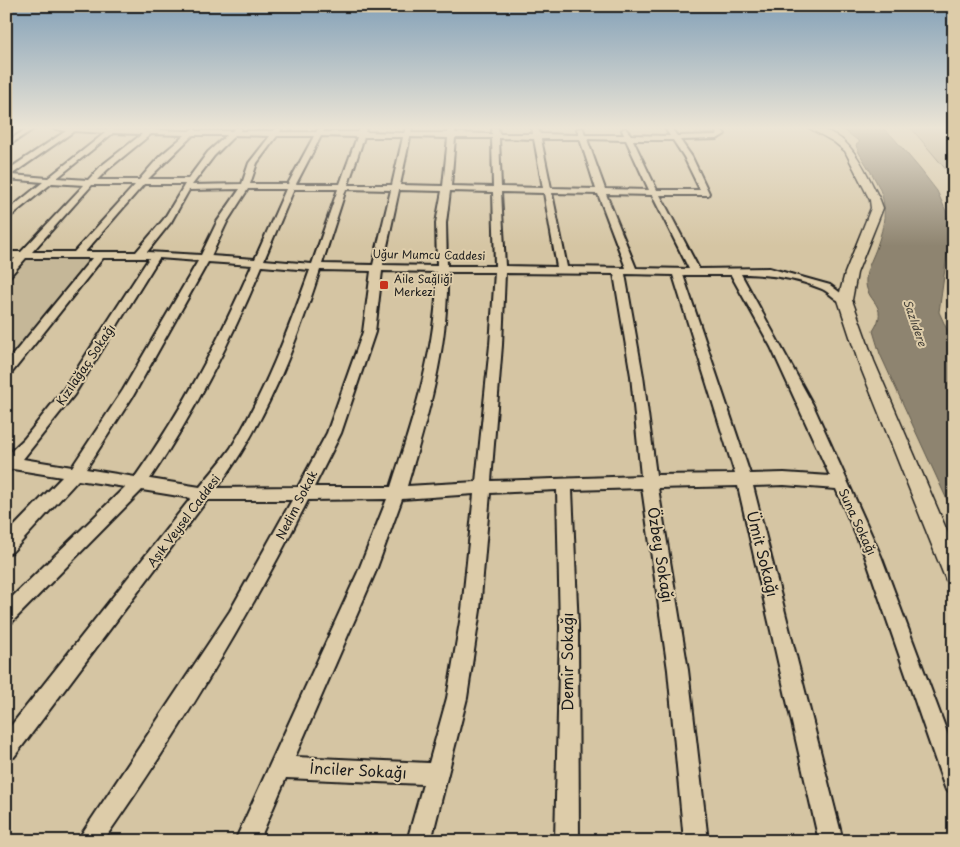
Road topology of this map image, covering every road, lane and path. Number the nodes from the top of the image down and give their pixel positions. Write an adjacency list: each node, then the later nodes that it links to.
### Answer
1 (18, 168): 17 (street)
2 (65, 168): 18 (street)
3 (105, 168): 19 (street)
4 (154, 168): 20 (street)
5 (201, 168): 21 (street)
6 (251, 168): 24 (street)
7 (301, 168): 22 (street)
8 (350, 168): 23 (street, Aşık Veysel Caddesi)
9 (399, 168): 25 (street, Nedim Sokak)
10 (448, 168): 26 (street)
11 (496, 168): 27 (street)
12 (543, 168): 28 (street)
13 (593, 168): 29 (street, Özbey Sokağı)
14 (644, 168): 30 (street)
15 (693, 168): 30 (street)
16 (859, 168): 50 (main road)
17 (6, 176): 18 (street)
18 (49, 180): 19 (street); 31 (street)
19 (90, 183): 20 (street); 32 (street)
20 (140, 183): 21 (street); 33 (street)
21 (189, 185): 24 (street); 35 (street)
22 (291, 186): 23 (street); 24 (street); 39 (street)
23 (344, 187): 25 (street); 40 (street, Aşık Veysel Caddesi)
24 (244, 188): 38 (street)
25 (394, 190): 26 (street); 41 (street, Nedim Sokak)
26 (446, 190): 27 (street); 42 (street)
27 (497, 191): 28 (street); 43 (street)
28 (547, 191): 29 (street); 44 (street)
29 (601, 192): 30 (street); 45 (street, Özbey Sokağı)
30 (656, 192): 47 (street)
31 (6, 217)
32 (24, 255): 33 (street, Uğur Mumcu Caddesi); 37 (street, Uğur Mumcu Caddesi); 49 (street)
33 (77, 255): 34 (street, Uğur Mumcu Caddesi)
34 (100, 255): 35 (street, Uğur Mumcu Caddesi); 51 (street)
35 (139, 255): 36 (street, Uğur Mumcu Caddesi)
36 (156, 255): 38 (street, Uğur Mumcu Caddesi); 53 (street, Kızılağaç Sokağı)
37 (6, 256)
38 (205, 258): 39 (street, Uğur Mumcu Caddesi); 54 (street)
39 (257, 262): 40 (street, Uğur Mumcu Caddesi); 57 (street)
40 (315, 267): 41 (street, Uğur Mumcu Caddesi); 62 (street, Aşık Veysel Caddesi)
41 (377, 267): 42 (street, Uğur Mumcu Caddesi); 63 (street, Nedim Sokak)
42 (443, 267): 43 (street, Uğur Mumcu Caddesi); 61 (street)
43 (500, 268): 44 (street, Uğur Mumcu Caddesi); 60 (street)
44 (563, 270): 45 (street, Uğur Mumcu Caddesi)
45 (626, 271): 46 (street, Uğur Mumcu Caddesi); 56 (street, Özbey Sokağı)
46 (677, 272): 47 (street, Uğur Mumcu Caddesi); 55 (street, Ümit Sokağı)
47 (696, 272): 48 (street, Uğur Mumcu Caddesi)
48 (735, 272): 50 (street, Uğur Mumcu Caddesi); 58 (street, Suna Sokağı)
49 (6, 274)
50 (846, 300): 65 (main road)
51 (11, 360): 52 (street)
52 (6, 372)
53 (8, 464): 54 (street)
54 (76, 472): 57 (street); 64 (street)
55 (744, 479): 56 (street); 58 (street); 76 (street, Ümit Sokağı)
56 (649, 482): 59 (street); 75 (street, Özbey Sokağı)
57 (139, 483): 62 (street); 66 (street)
58 (839, 483): 70 (street, Suna Sokağı)
59 (564, 484): 60 (street); 74 (street, Demir Sokağı)
60 (481, 488): 61 (street); 69 (street)
61 (397, 493): 63 (street); 68 (street)
62 (205, 494): 63 (street); 67 (street, Aşık Veysel Caddesi)
63 (301, 494): 71 (street, Nedim Sokak)
64 (6, 547)
65 (954, 573)
66 (6, 616)
67 (6, 749)
68 (280, 767): 69 (street, İnciler Sokağı); 72 (street)
69 (437, 774): 73 (street)
70 (954, 782)
71 (89, 841)
72 (247, 841)
73 (419, 841)
74 (567, 841)
75 (696, 841)
76 (831, 841)

